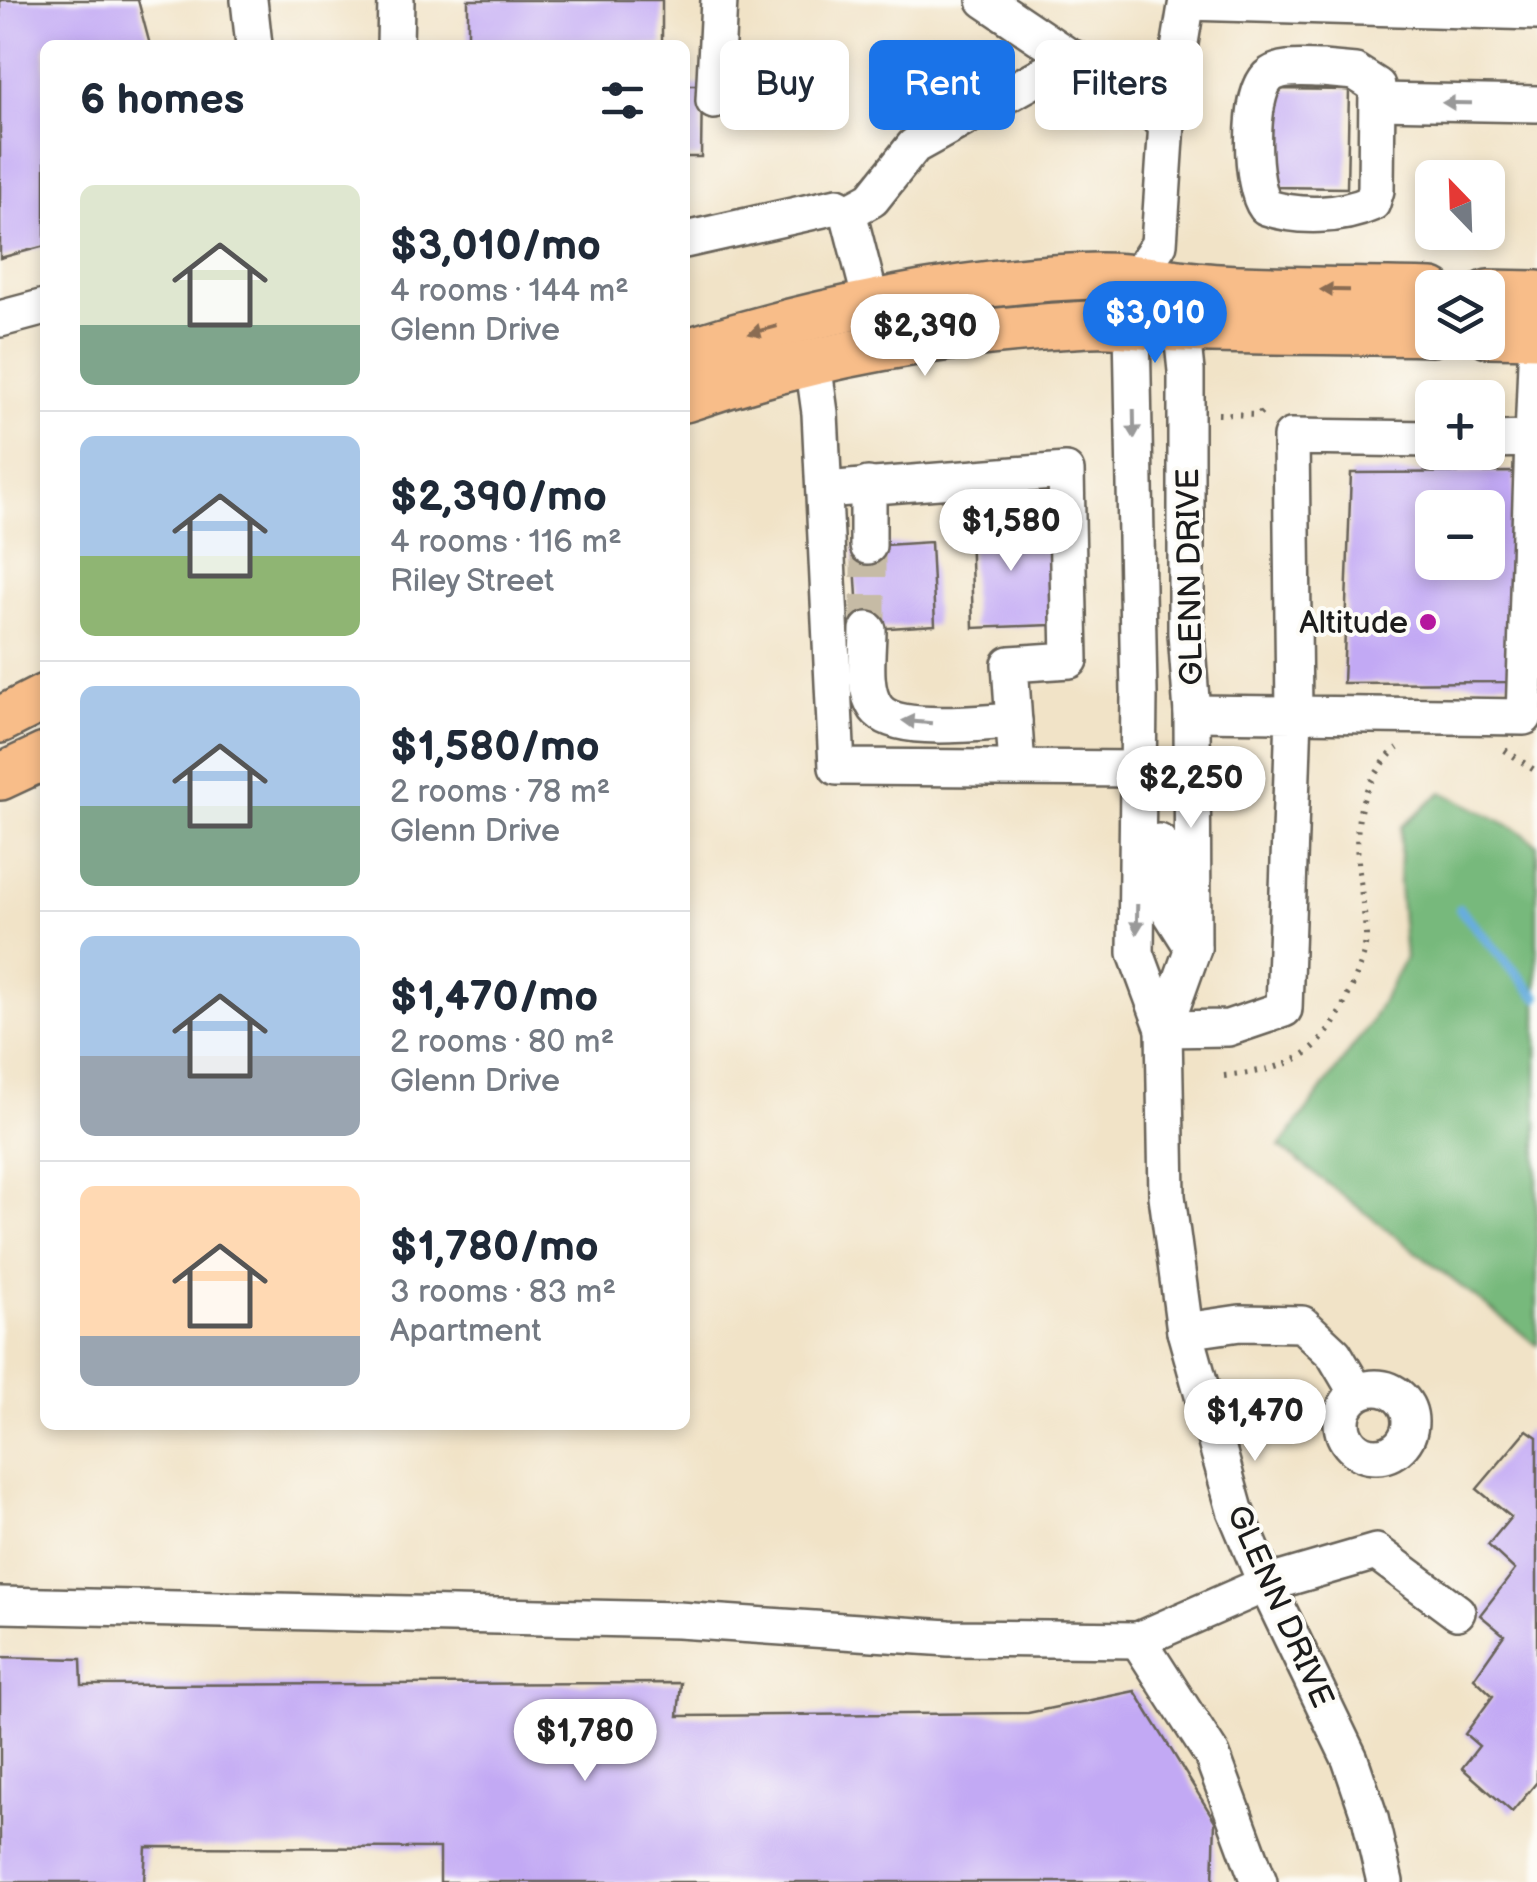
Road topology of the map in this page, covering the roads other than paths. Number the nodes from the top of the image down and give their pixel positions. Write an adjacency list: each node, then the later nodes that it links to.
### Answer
1 (249, 0): 7 (street)
2 (396, 0): 8 (street)
3 (718, 0): 12 (street)
4 (985, 0): 9 (street)
5 (1187, 1): 6 (street); 10 (street, GLENN DRIVE)
6 (1537, 12)
7 (253, 40)
8 (395, 40)
9 (1045, 40)
10 (1181, 40)
11 (1035, 79): 16 (street)
12 (714, 101)
13 (1378, 101): 13 (street); 14 (street, one-way to 13)
14 (1537, 104)
15 (1167, 130): 18 (street, GLENN DRIVE)
16 (848, 212): 17 (street); 22 (street)
17 (690, 239)
18 (1157, 269): 19 (main road, one-way to 18); 22 (main road); 25 (street, GLENN DRIVE); 26 (street, GLENN DRIVE)
19 (1415, 292)
20 (1505, 293): 21 (main road)
21 (1537, 294)
22 (872, 304): 30 (main road, one-way to 30)
23 (40, 308): 24 (street)
24 (0, 319)
25 (1132, 327): 26 (main road); 31 (main road); 47 (street, GLENN DRIVE, one-way to 47)
26 (1182, 330): 27 (main road); 41 (street, GLENN DRIVE)
27 (1415, 333)
28 (1505, 334): 29 (main road)
29 (1537, 335): 34 (street)
30 (690, 351)
31 (813, 362): 32 (main road); 37 (street)
32 (690, 399)
33 (1415, 439): 42 (street)
34 (1533, 439): 35 (street); 42 (street)
35 (1505, 440)
36 (868, 484): 37 (street); 38 (street); 44 (street)
37 (824, 490): 46 (street)
38 (868, 546)
39 (868, 630): 44 (street, one-way to 39)
40 (40, 699): 43 (main road)
41 (1192, 713): 42 (street); 49 (street, GLENN DRIVE)
42 (1294, 714): 50 (street)
43 (0, 720)
44 (1014, 721): 46 (street)
45 (40, 758): 48 (main road)
46 (1017, 768): 47 (street)
47 (1138, 768): 49 (street); 50 (street, GLENN DRIVE, one-way to 50)
48 (0, 777)
49 (1192, 948): 50 (street, GLENN DRIVE)
50 (1164, 1029): 51 (street, GLENN DRIVE)
51 (1185, 1330): 52 (street); 53 (street, GLENN DRIVE)
52 (1357, 1393)
53 (1266, 1584): 55 (street); 56 (street); 58 (street, GLENN DRIVE)
54 (0, 1605): 56 (street)
55 (1457, 1612)
56 (1138, 1640): 57 (street)
57 (1259, 1882)
58 (1385, 1882)

